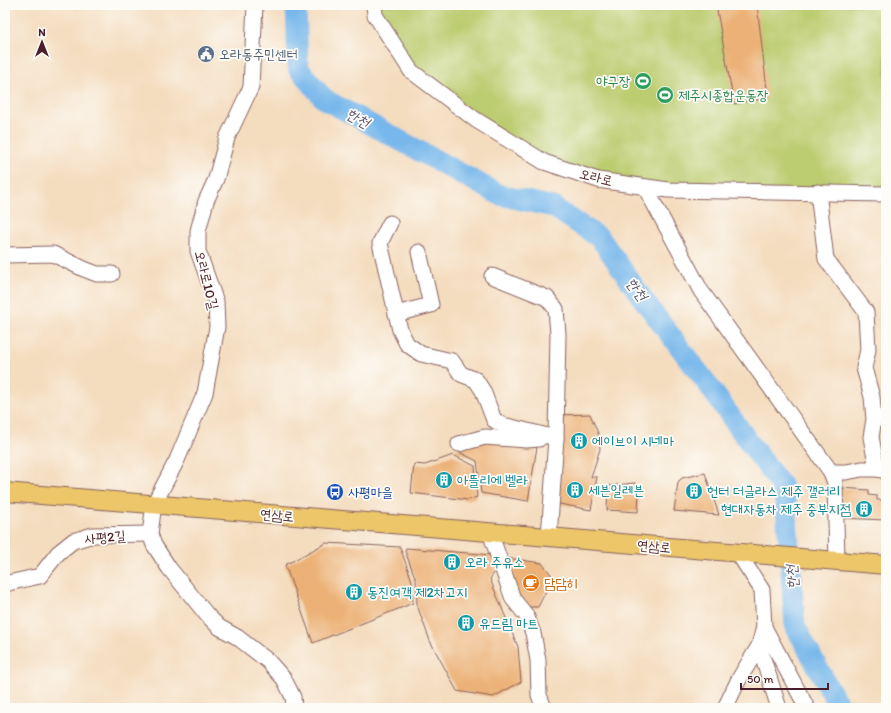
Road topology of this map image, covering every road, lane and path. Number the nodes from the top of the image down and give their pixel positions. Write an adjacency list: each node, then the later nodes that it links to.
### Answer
1 (255, 5): 17 (street, 오라로10길)
2 (374, 5): 3 (street, 오라로)
3 (645, 187): 4 (street, 오라로); 15 (street)
4 (818, 192): 5 (street, 오라로); 14 (street)
5 (886, 194)
6 (390, 223): 11 (street)
7 (419, 252): 11 (street)
8 (5, 255): 9 (street)
9 (112, 274)
10 (492, 276): 12 (street)
11 (396, 314): 12 (street)
12 (556, 438): 13 (street); 20 (street)
13 (460, 444)
14 (882, 470): 15 (street)
15 (831, 472): 22 (street)
16 (5, 492): 17 (main road, 연삼로)
17 (154, 504): 18 (main road, 연삼로); 19 (street)
18 (490, 532): 20 (main road, 연삼로); 28 (street)
19 (150, 534): 24 (street, 사평2길); 27 (street)
20 (549, 537): 21 (main road, 연삼로)
21 (738, 553): 22 (main road, 연삼로); 25 (street)
22 (834, 561): 23 (main road)
23 (886, 565)
24 (5, 585)
25 (764, 626): 26 (street); 31 (street)
26 (759, 646): 29 (street); 30 (street)
27 (294, 708)
28 (544, 708)
29 (725, 708)
30 (779, 708)
31 (807, 708)

